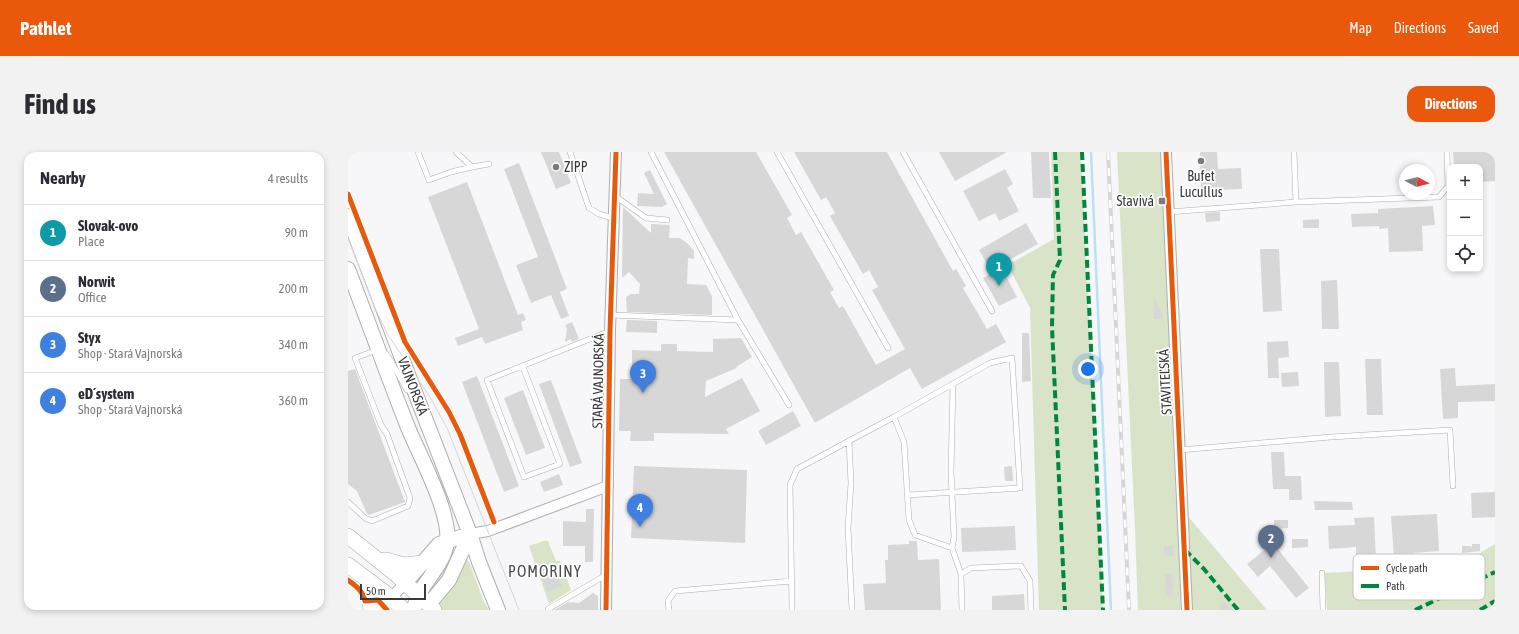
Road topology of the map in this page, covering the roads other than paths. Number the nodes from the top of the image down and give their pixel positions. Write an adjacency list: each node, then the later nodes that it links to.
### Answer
1 (418, 152): 12 (lane)
2 (456, 152): 12 (lane)
3 (570, 152): 17 (lane)
4 (616, 152): 13 (street, STARÁ VAJNORSKÁ)
5 (651, 152): 22 (lane)
6 (777, 152): 24 (lane)
7 (903, 152): 20 (lane)
8 (1166, 152): 15 (street, STAVITEĽSKÁ)
9 (1294, 152): 14 (lane)
10 (1447, 152): 14 (lane)
11 (489, 164): 12 (lane)
12 (472, 167)
13 (614, 195): 17 (street, STARÁ VAJNORSKÁ); 18 (lane)
14 (1296, 202): 15 (lane)
15 (1169, 212): 32 (street, STAVITEĽSKÁ)
16 (348, 216): 30 (main road, VAJNORSKÁ)
17 (613, 218): 21 (street, STARÁ VAJNORSKÁ)
18 (667, 220)
19 (348, 269): 25 (main road, VAJNORSKÁ)
20 (992, 311)
21 (611, 315): 22 (lane); 23 (street, STARÁ VAJNORSKÁ)
22 (738, 320): 28 (lane)
23 (610, 331): 26 (lane); 33 (street, STARÁ VAJNORSKÁ)
24 (888, 348)
25 (378, 350): 30 (lane); 37 (lane); 40 (main road, VAJNORSKÁ)
26 (523, 366): 26 (lane)
27 (954, 384): 29 (lane); 35 (lane); 35 (lane)
28 (789, 404)
29 (894, 418): 31 (lane); 36 (lane)
30 (433, 439): 38 (main road, VAJNORSKÁ)
31 (849, 441): 51 (lane); 63 (lane)
32 (1180, 450): 34 (lane); 66 (street, STAVITEĽSKÁ)
33 (608, 486): 38 (street); 48 (street, STARÁ VAJNORSKÁ)
34 (1453, 486)
35 (953, 492): 36 (lane); 41 (lane)
36 (908, 495): 41 (lane)
37 (348, 502)
38 (470, 534): 40 (main road); 42 (main road, VAJNORSKÁ); 44 (main road)
39 (348, 536): 43 (main road)
40 (447, 542): 42 (main road); 46 (main road); 53 (main road, VAJNORSKÁ)
41 (952, 548): 49 (lane)
42 (463, 550): 44 (main road); 53 (main road, VAJNORSKÁ)
43 (379, 561): 46 (main road); 52 (main road)
44 (479, 562): 58 (main road)
45 (348, 564): 50 (main road)
46 (422, 564): 52 (main road)
47 (1322, 573): 67 (lane)
48 (607, 574): 59 (lane); 60 (street, STARÁ VAJNORSKÁ)
49 (961, 574): 64 (lane); 65 (lane)
50 (368, 580): 54 (main road); 55 (main road)
51 (792, 581): 61 (lane); 62 (lane)
52 (405, 583): 53 (main road); 54 (street)
53 (426, 605): 57 (main road, VAJNORSKÁ)
54 (398, 606): 56 (street)
55 (371, 610)
56 (380, 610)
57 (414, 610)
58 (498, 610)
59 (548, 610)
60 (606, 610)
61 (669, 610)
62 (792, 610)
63 (852, 610)
64 (962, 610)
65 (1031, 610)
66 (1187, 610)
67 (1324, 610)

